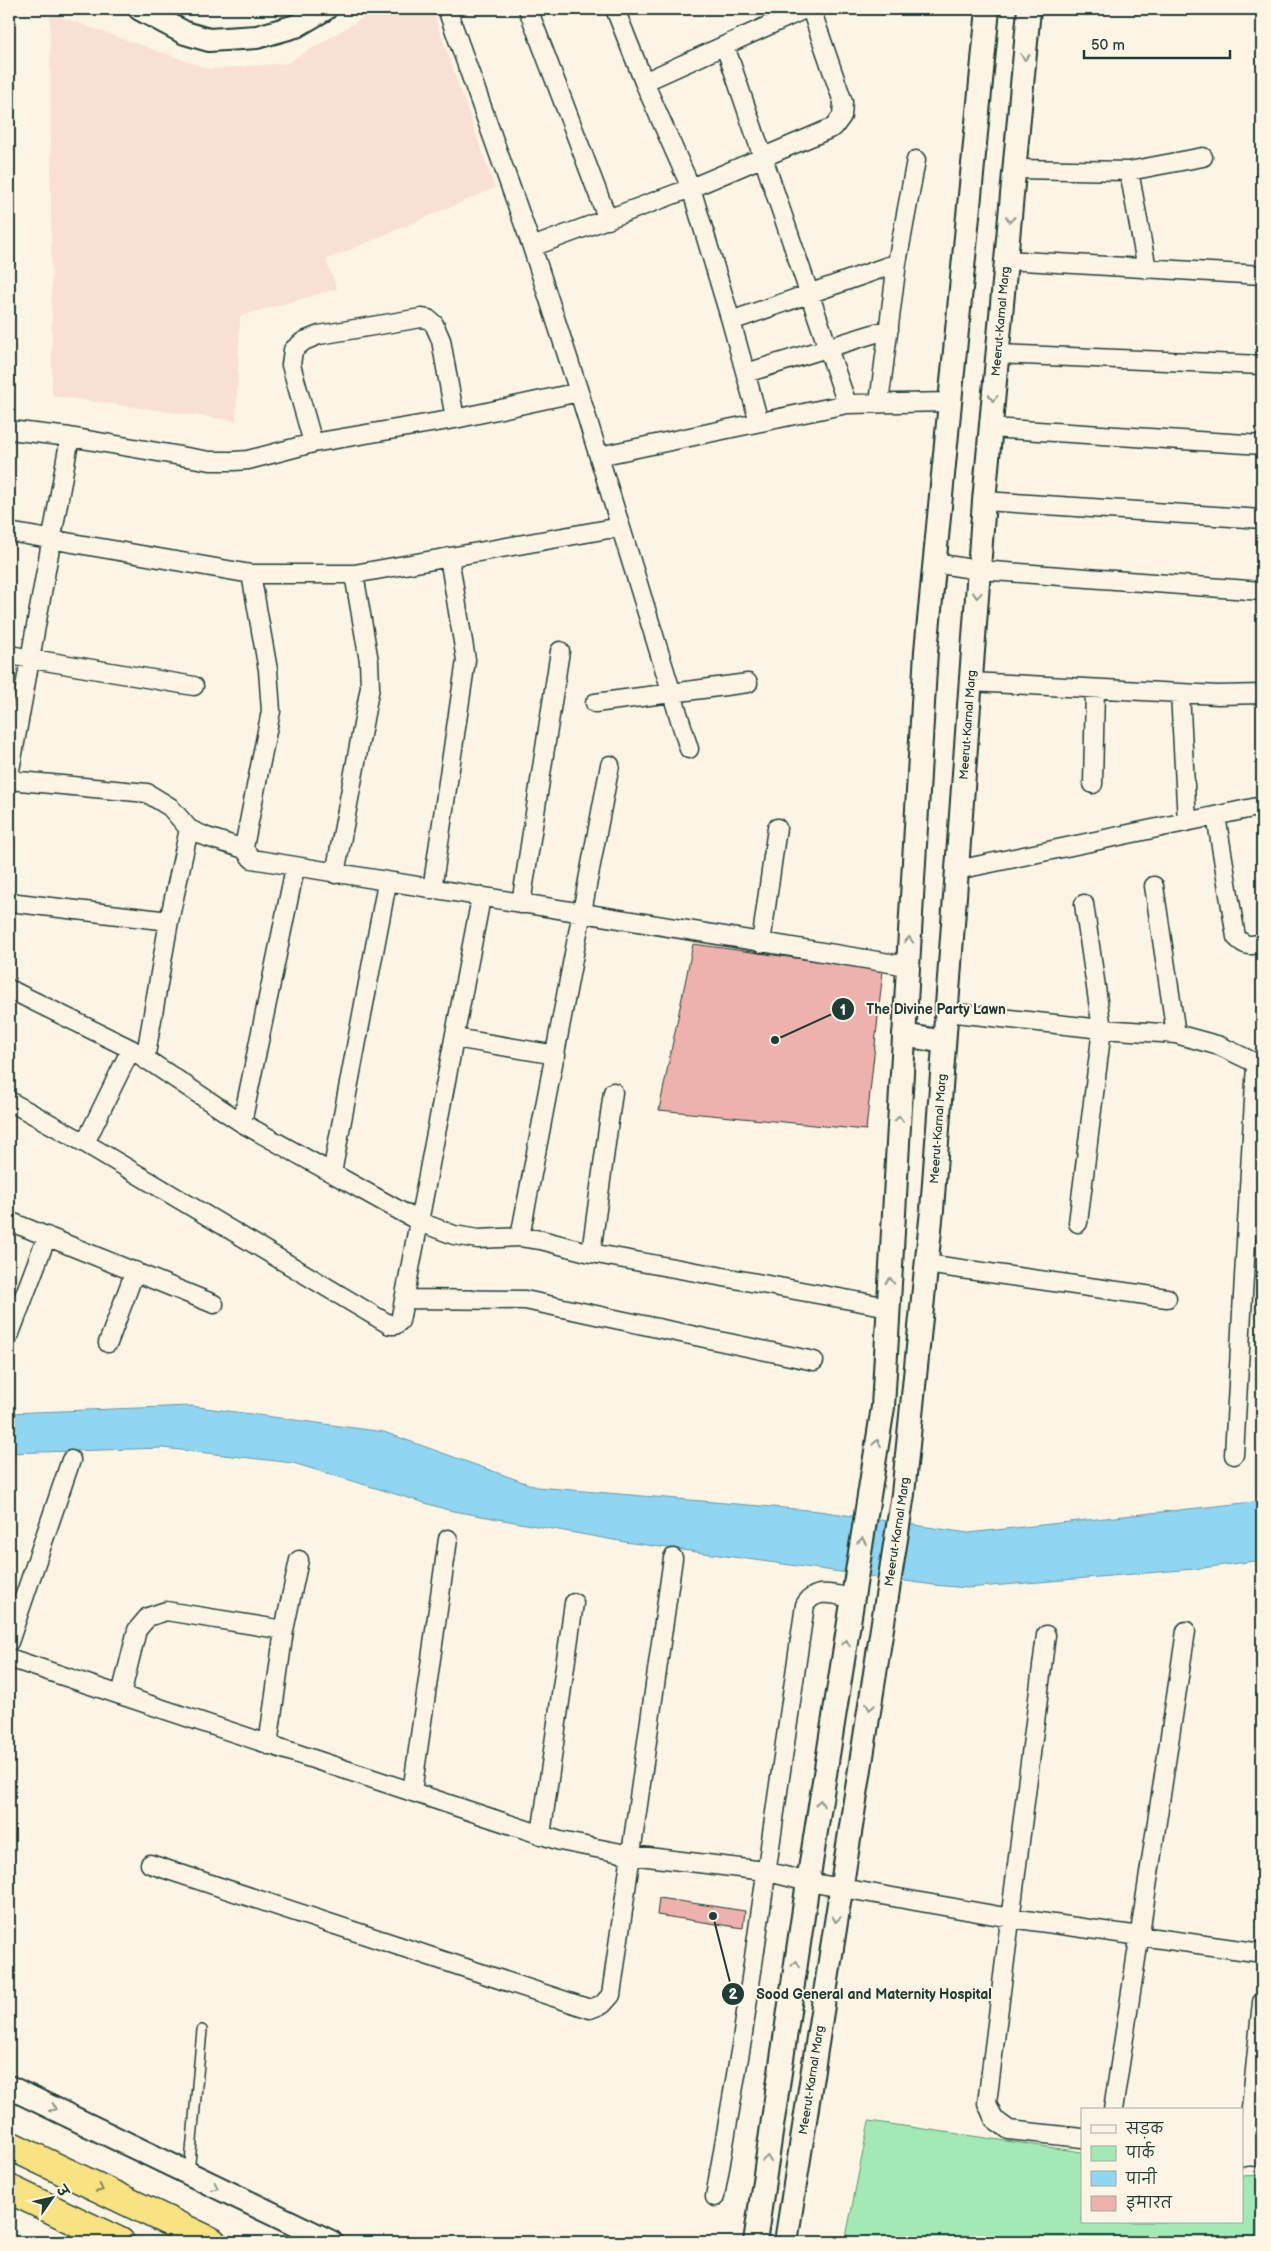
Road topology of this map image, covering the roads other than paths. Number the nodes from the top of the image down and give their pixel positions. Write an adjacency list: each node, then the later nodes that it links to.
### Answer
1 (140, 9): 2 (street)
2 (325, 9)
3 (447, 9): 19 (street)
4 (528, 9): 18 (street)
5 (615, 9): 11 (street)
6 (805, 9): 10 (street)
7 (812, 9): 12 (street)
8 (988, 9): 32 (street)
9 (1029, 9): 15 (street, Meerut-Karnal Marg, one-way to 15)
10 (725, 46): 11 (street); 12 (street)
11 (644, 82): 17 (street)
12 (762, 157): 17 (street); 24 (street)
13 (1203, 157): 16 (street)
14 (916, 160): 21 (street)
15 (1015, 169): 16 (street); 20 (street, Meerut-Karnal Marg, one-way to 20)
16 (1129, 171): 22 (street)
17 (691, 188): 18 (street); 25 (street)
18 (608, 220): 19 (street)
19 (532, 247): 31 (street)
20 (1006, 260): 22 (street); 28 (street, Meerut-Karnal Marg)
21 (897, 263): 24 (street); 26 (street)
22 (1147, 269): 23 (street)
23 (1262, 276)
24 (809, 294): 25 (street); 27 (street)
25 (732, 321): 30 (street)
26 (889, 329): 27 (street); 33 (street)
27 (828, 348): 30 (street); 34 (street)
28 (997, 354): 29 (street); 37 (street, Meerut-Karnal Marg, one-way to 37)
29 (1262, 365)
30 (746, 373): 36 (street)
31 (579, 392): 35 (street); 42 (street)
32 (950, 402): 33 (street); 49 (street)
33 (879, 403): 34 (street)
34 (847, 404): 36 (street)
35 (454, 419): 40 (street); 40 (street)
36 (759, 422): 42 (street)
37 (990, 428): 41 (street); 43 (street, Meerut-Karnal Marg)
38 (9, 430): 39 (street)
39 (70, 437): 40 (street); 47 (street)
40 (313, 443)
41 (1262, 445)
42 (599, 456): 45 (street)
43 (984, 502): 44 (street); 50 (street, Meerut-Karnal Marg)
44 (1262, 519)
45 (620, 527): 48 (street); 62 (street)
46 (9, 532): 47 (street)
47 (52, 540): 51 (street); 56 (street)
48 (449, 557): 52 (street); 81 (street)
49 (934, 563): 50 (street); 90 (street, one-way to 49)
50 (979, 570): 53 (street); 57 (street, Meerut-Karnal Marg, one-way to 57)
51 (251, 574): 52 (street); 75 (street)
52 (354, 574): 78 (street)
53 (1262, 591)
54 (560, 651): 84 (street)
55 (9, 655): 56 (street)
56 (30, 658): 59 (street); 67 (street)
57 (970, 682): 60 (street); 77 (street, Meerut-Karnal Marg)
58 (748, 683): 62 (street)
59 (194, 686)
60 (1095, 689): 61 (street); 69 (street)
61 (1180, 693): 63 (street); 72 (street)
62 (672, 694): 64 (street); 65 (street)
63 (1262, 694)
64 (595, 703)
65 (689, 749)
66 (610, 765): 86 (street)
67 (9, 776)
68 (9, 780): 74 (street)
69 (1093, 784)
70 (1262, 806): 71 (street)
71 (1216, 816): 72 (street); 89 (street)
72 (1187, 822): 77 (street)
73 (777, 828): 88 (street)
74 (189, 829): 75 (street); 87 (street)
75 (244, 849): 76 (street)
76 (295, 868): 78 (street); 104 (street)
77 (957, 870): 92 (street, Meerut-Karnal Marg)
78 (335, 874): 79 (street)
79 (387, 882): 81 (street); 106 (street)
80 (1154, 886): 94 (street)
81 (432, 890): 82 (street)
82 (481, 898): 84 (street); 96 (street)
83 (9, 902): 87 (street)
84 (521, 904): 86 (street)
85 (1084, 904): 93 (street)
86 (582, 914): 88 (street); 99 (street)
87 (169, 921): 100 (street)
88 (761, 943): 90 (street)
89 (1262, 943)
90 (908, 966): 95 (street)
91 (9, 989): 98 (street)
92 (946, 1012): 93 (street); 97 (street, Meerut-Karnal Marg)
93 (1102, 1029): 94 (street); 109 (street)
94 (1176, 1034): 101 (street)
95 (904, 1035): 97 (street); 118 (street, one-way to 95)
96 (455, 1038): 99 (street); 108 (street)
97 (944, 1042): 113 (street, Meerut-Karnal Marg)
98 (131, 1049): 100 (street); 105 (street)
99 (556, 1056): 111 (street)
100 (145, 1060): 104 (street)
101 (1259, 1065): 122 (street)
102 (613, 1092): 112 (street)
103 (9, 1101): 105 (street)
104 (242, 1123): 106 (street)
105 (85, 1143): 116 (street)
106 (332, 1173): 108 (street)
107 (9, 1220): 110 (street)
108 (420, 1222): 111 (street); 116 (street)
109 (1078, 1223)
110 (47, 1236): 114 (street); 119 (street)
111 (520, 1237): 112 (street)
112 (591, 1253): 118 (street)
113 (926, 1264): 115 (street); 142 (street, Meerut-Karnal Marg, one-way to 142)
114 (135, 1272): 117 (street); 120 (street)
115 (1167, 1298)
116 (404, 1299): 121 (street)
117 (214, 1304)
118 (889, 1307): 127 (street, one-way to 118)
119 (9, 1336)
120 (108, 1343)
121 (814, 1361)
122 (1234, 1455)
123 (71, 1460): 132 (street)
124 (448, 1539): 136 (street)
125 (674, 1558): 138 (street)
126 (299, 1560): 129 (street)
127 (853, 1594): 140 (street); 141 (street, one-way to 127)
128 (574, 1603): 137 (street)
129 (284, 1630): 134 (street); 135 (street)
130 (1186, 1631): 144 (street)
131 (1046, 1635): 143 (street)
132 (9, 1642)
133 (9, 1658): 134 (street)
134 (121, 1695): 135 (street)
135 (268, 1744): 136 (street)
136 (412, 1792): 137 (street)
137 (541, 1835): 138 (street)
138 (631, 1855): 139 (street); 140 (street)
139 (150, 1864)
140 (765, 1871): 141 (street); 156 (street)
141 (808, 1882): 142 (street); 157 (street, one-way to 141)
142 (840, 1888): 143 (street); 158 (street, Meerut-Karnal Marg, one-way to 158)
143 (1011, 1918): 144 (street); 151 (street)
144 (1139, 1936): 145 (street); 150 (street)
145 (1262, 1952)
146 (1262, 2002): 147 (street)
147 (1261, 2023): 153 (street)
148 (202, 2030): 154 (lane)
149 (9, 2087): 154 (street, one-way to 154)
150 (1112, 2108)
151 (1081, 2138)
152 (9, 2145): 160 (highway, one-way to 160)
153 (1250, 2156)
154 (189, 2174): 161 (street, one-way to 161)
155 (9, 2189): 159 (highway)
156 (715, 2197)
157 (761, 2198): 158 (street); 162 (street)
158 (792, 2204): 163 (street, Meerut-Karnal Marg)
159 (120, 2242)
160 (212, 2242)
161 (330, 2242)
162 (755, 2242)
163 (786, 2242)

